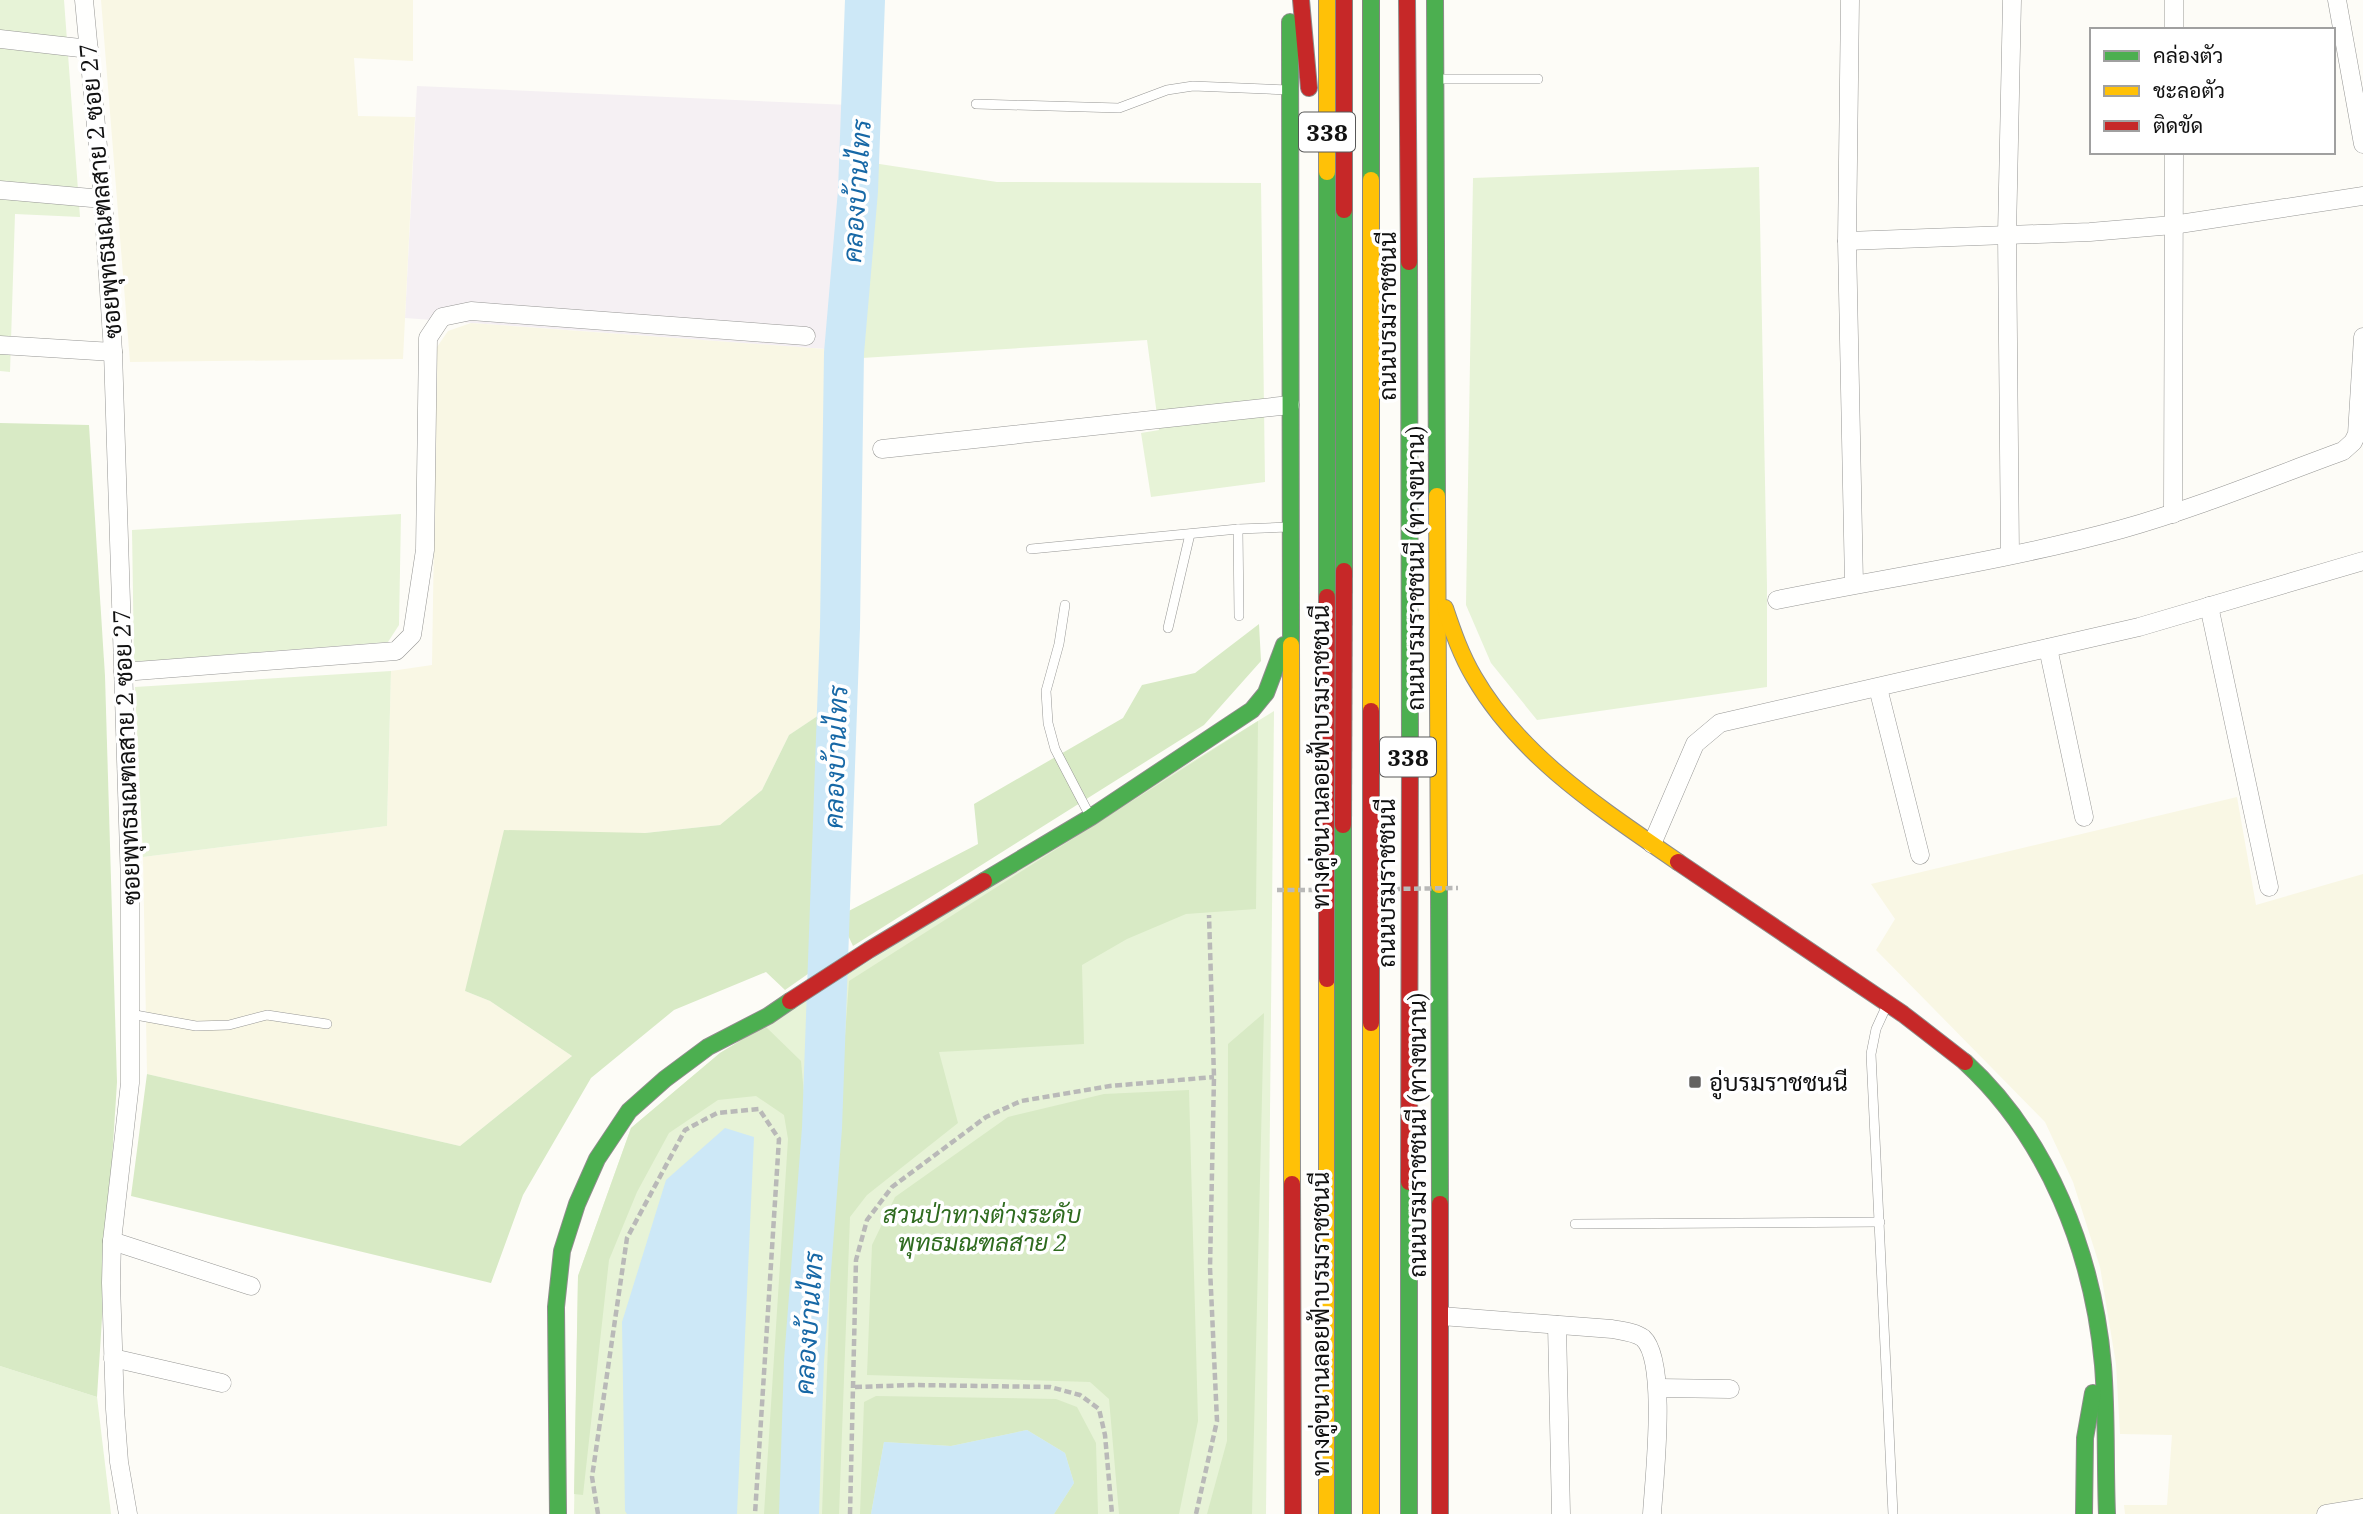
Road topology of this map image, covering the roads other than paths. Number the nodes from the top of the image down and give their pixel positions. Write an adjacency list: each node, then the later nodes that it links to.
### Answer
1 (85, 0): 16 (street, ซอยพุทธมณฑลสาย 2 ซอย 27)
2 (1290, 0): 19 (main road, 338)
3 (1301, 0): 30 (main road)
4 (1327, 0): 30 (main road, 338)
5 (1344, 0): 80 (main road, ทางคู่ขนานลอยฟ้าบรมราชชนนี / 338, bridge)
6 (1371, 0): 81 (main road, ทางคู่ขนานลอยฟ้าบรมราชชนนี / 338, bridge)
7 (1407, 0): 28 (main road, ถนนบรมราชชนนี / 338)
8 (1420, 0): 28 (main road)
9 (1435, 0): 17 (main road, ถนนบรมราชชนนี (ทางขนาน) / 338)
10 (1850, 0): 29 (street)
11 (2012, 0): 27 (street)
12 (2174, 0): 14 (street)
13 (2337, 0): 21 (street)
14 (2174, 28)
15 (0, 39): 16 (street)
16 (89, 49): 25 (street, ซอยพุทธมณฑลสาย 2 ซอย 27)
17 (1435, 79): 18 (lane); 45 (main road, ถนนบรมราชชนนี (ทางขนาน) / 338)
18 (1538, 79)
19 (1291, 90): 20 (lane); 36 (main road, 338)
20 (976, 104)
21 (2363, 144)
22 (2174, 154): 26 (street)
23 (0, 190): 25 (street)
24 (2363, 196): 26 (street)
25 (103, 199): 34 (street, ซอยพุทธมณฑลสาย 2 ซอย 27)
26 (2173, 225): 27 (street); 38 (street)
27 (2007, 234): 29 (street); 43 (street)
28 (1409, 239): 82 (main road, ถนนบรมราชชนนี / 338)
29 (1847, 241): 46 (street)
30 (1327, 264): 79 (main road, 338)
31 (806, 336): 54 (street)
32 (2363, 337): 35 (street)
33 (0, 345): 34 (street)
34 (113, 352): 54 (street, ซอยพุทธมณฑลสาย 2 ซอย 27)
35 (2362, 359): 38 (street)
36 (1290, 405): 37 (street); 39 (main road, 338)
37 (882, 449)
38 (2173, 514): 43 (street)
39 (1290, 527): 40 (lane); 52 (main road, 338)
40 (1238, 530): 41 (lane); 50 (lane)
41 (1190, 534): 42 (lane); 51 (lane)
42 (1031, 549)
43 (2010, 555): 46 (street)
44 (2363, 561): 49 (street)
45 (1437, 581): 58 (main road); 68 (main road, ถนนบรมราชชนนี (ทางขนาน) / 338)
46 (1854, 584): 47 (street)
47 (1777, 600)
48 (1065, 605): 56 (lane)
49 (2209, 606): 53 (street); 60 (street)
50 (1239, 617)
51 (1168, 628)
52 (1290, 629): 56 (main road); 78 (main road, 338)
53 (2049, 648): 55 (street); 57 (street)
54 (123, 672): 62 (street, ซอยพุทธมณฑลสาย 2 ซอย 27)
55 (1878, 688): 58 (street); 59 (street)
56 (1091, 817): 77 (main road)
57 (2084, 817)
58 (1652, 844): 61 (main road)
59 (1920, 855)
60 (2269, 887)
61 (1887, 1004): 64 (lane); 71 (main road)
62 (130, 1014): 63 (lane); 66 (street, ซอยพุทธมณฑลสาย 2 ซอย 27)
63 (327, 1024)
64 (1880, 1222): 65 (lane); 86 (lane)
65 (1574, 1224)
66 (112, 1241): 67 (street); 70 (street, ซอยพุทธมณฑลสาย 2 ซอย 27)
67 (251, 1286)
68 (1441, 1316): 69 (street); 83 (main road, ถนนบรมราชชนนี (ทางขนาน) / 338)
69 (1557, 1325): 73 (street); 84 (street)
70 (113, 1359): 72 (street); 76 (street, ซอยพุทธมณฑลสาย 2 ซอย 27)
71 (2103, 1363): 87 (main road); 88 (main road)
72 (222, 1383)
73 (1659, 1388): 74 (street); 85 (street)
74 (1730, 1390)
75 (2363, 1508): 89 (street)
76 (128, 1514)
77 (558, 1514)
78 (1293, 1514)
79 (1327, 1514)
80 (1343, 1514)
81 (1371, 1514)
82 (1409, 1514)
83 (1440, 1514)
84 (1561, 1514)
85 (1652, 1514)
86 (1893, 1514)
87 (2084, 1514)
88 (2107, 1514)
89 (2326, 1514)

